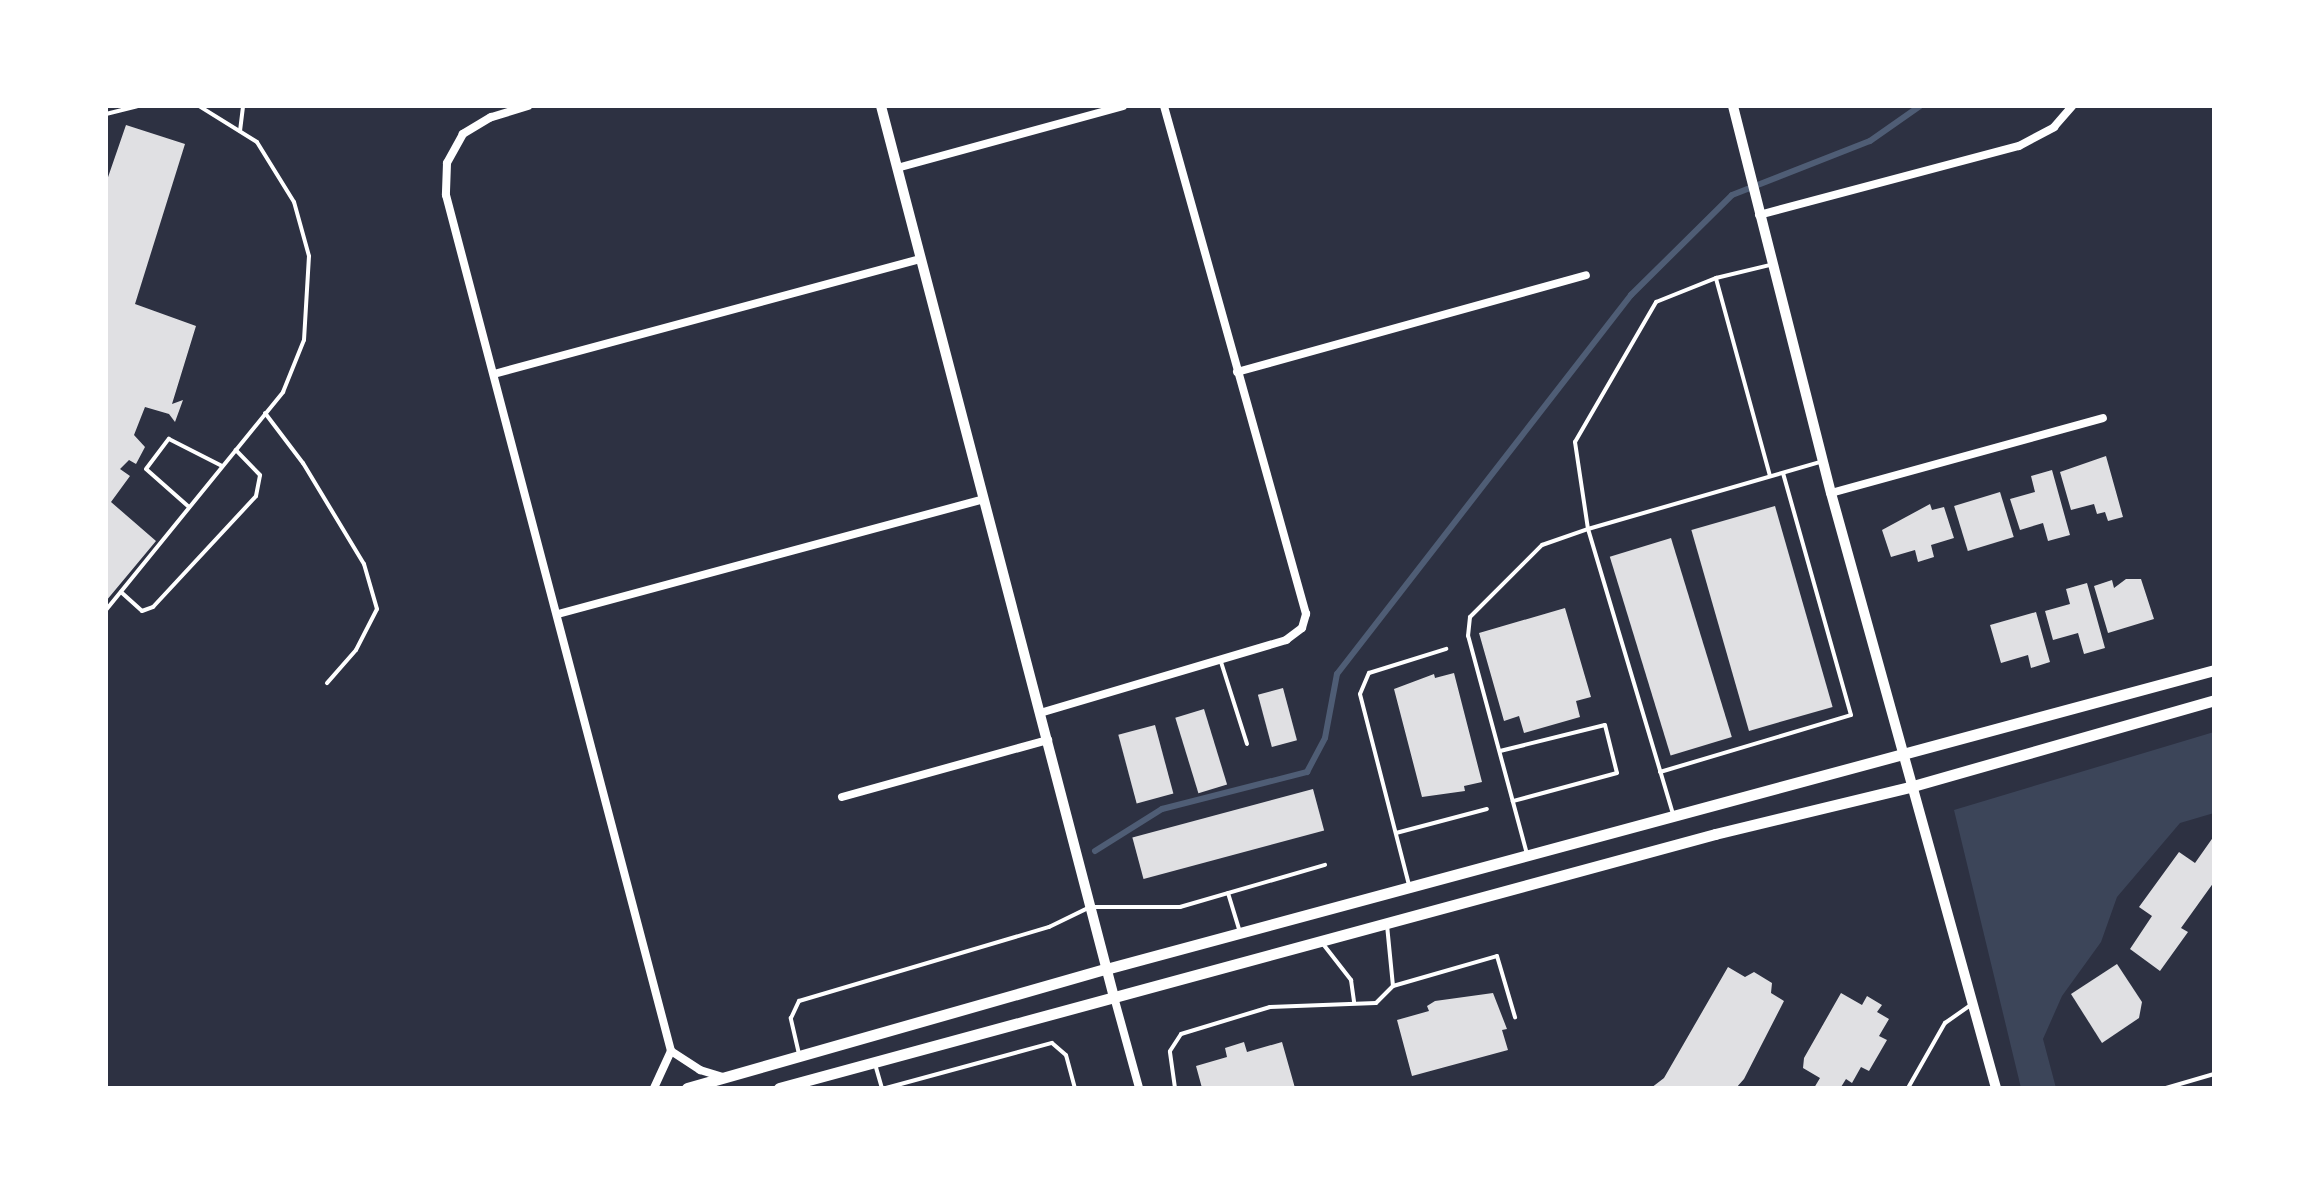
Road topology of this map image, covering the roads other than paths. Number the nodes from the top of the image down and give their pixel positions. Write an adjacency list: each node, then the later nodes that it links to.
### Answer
1 (137, 106): 10 (lane)
2 (199, 106): 11 (lane)
3 (243, 106): 11 (lane)
4 (528, 106): 19 (street)
5 (881, 106): 12 (street)
6 (1123, 106): 12 (street)
7 (1164, 106): 18 (street)
8 (1733, 106): 13 (street)
9 (2072, 106): 13 (street)
10 (106, 114)
11 (240, 131): 20 (lane)
12 (897, 168): 14 (street)
13 (1759, 215): 15 (street)
14 (919, 259): 19 (street); 28 (street)
15 (1772, 264): 17 (lane); 23 (street)
16 (1586, 275): 18 (street)
17 (1716, 278): 26 (lane); 30 (lane)
18 (1237, 372): 35 (street)
19 (494, 374): 33 (street)
20 (265, 413): 22 (lane); 37 (lane)
21 (2103, 418): 27 (street)
22 (236, 450): 24 (lane); 31 (lane)
23 (1823, 461): 25 (lane); 27 (street)
24 (222, 466): 29 (lane); 29 (lane)
25 (1783, 473): 26 (lane); 44 (lane)
26 (1770, 476): 30 (lane)
27 (1831, 493): 43 (street)
28 (984, 499): 33 (street); 39 (street)
29 (189, 507): 31 (lane)
30 (1588, 529): 42 (lane); 44 (lane)
31 (121, 592): 32 (lane)
32 (106, 610)
33 (558, 614): 65 (street)
34 (1446, 649): 50 (lane)
35 (1220, 660): 39 (street); 41 (lane)
36 (2214, 670): 43 (main road)
37 (327, 683)
38 (2214, 700): 45 (main road)
39 (1040, 713): 40 (street)
40 (1048, 740): 46 (street); 55 (street)
41 (1247, 744)
42 (1499, 751): 47 (lane); 47 (lane)
43 (1904, 756): 45 (street); 49 (main road)
44 (1660, 772): 49 (lane)
45 (1913, 786): 56 (main road); 63 (street)
46 (842, 797)
47 (1513, 801): 51 (lane)
48 (1487, 809): 50 (lane)
49 (1673, 818): 51 (main road)
50 (1396, 833): 53 (lane)
51 (1527, 856): 53 (main road)
52 (1325, 865): 54 (lane)
53 (1410, 887): 57 (main road)
54 (1228, 893): 55 (lane); 57 (lane)
55 (1090, 907): 59 (street); 66 (lane)
56 (1387, 925): 58 (main road); 60 (lane)
57 (1241, 933): 59 (main road)
58 (1322, 942): 61 (main road); 62 (lane)
59 (1106, 969): 61 (street); 66 (main road)
60 (1393, 986): 62 (lane); 64 (lane)
61 (1114, 997): 67 (main road); 75 (street)
62 (1355, 1003): 76 (lane)
63 (1973, 1003): 77 (lane); 78 (street)
64 (1515, 1017)
65 (671, 1051): 69 (street); 70 (street)
66 (800, 1056): 69 (main road)
67 (875, 1064): 72 (main road); 73 (lane)
68 (2214, 1074): 79 (lane)
69 (725, 1077): 71 (main road)
70 (654, 1088)
71 (687, 1088)
72 (780, 1088)
73 (884, 1088): 74 (lane)
74 (1075, 1088)
75 (1139, 1088)
76 (1175, 1088)
77 (1908, 1088)
78 (1996, 1088)
79 (2166, 1088)

